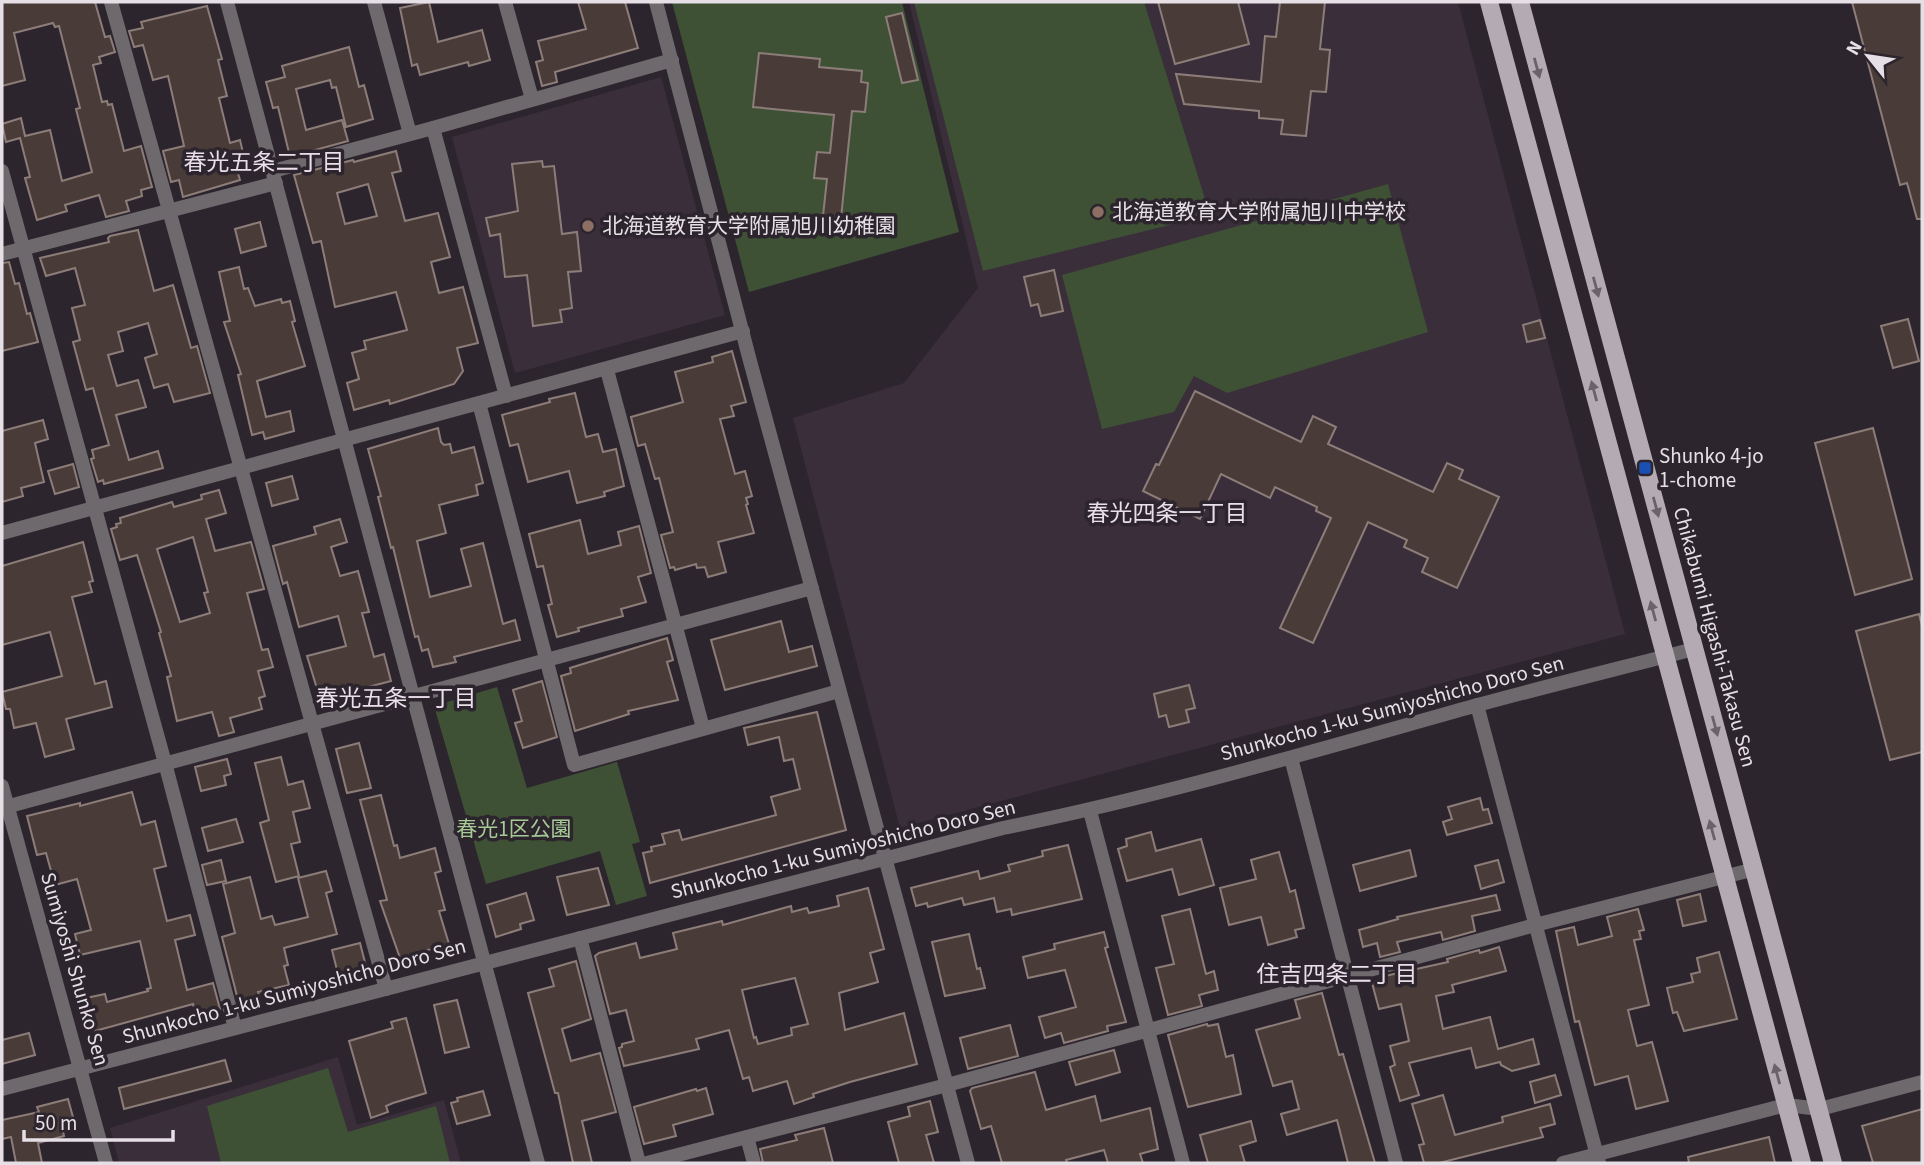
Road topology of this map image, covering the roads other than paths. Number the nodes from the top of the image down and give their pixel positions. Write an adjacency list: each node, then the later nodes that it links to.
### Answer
1 (111, 2): 14 (street)
2 (228, 2): 13 (street)
3 (374, 2): 11 (street)
4 (505, 2): 9 (street)
5 (656, 2): 8 (street)
6 (1489, 2): 28 (main road, one-way to 6)
7 (1520, 2): 27 (main road, Chikabumi Higashi-Takasu Sen, one-way to 27)
8 (672, 60): 9 (street); 17 (street)
9 (532, 99): 10 (street)
10 (433, 128): 11 (street); 19 (street)
11 (410, 134): 13 (street)
12 (2, 171): 15 (street)
13 (274, 177): 14 (street); 21 (street)
14 (169, 210): 15 (street); 22 (street)
15 (22, 248): 16 (street); 23 (street)
16 (2, 254)
17 (743, 331): 18 (street); 25 (street)
18 (607, 370): 19 (street); 26 (street)
19 (506, 396): 20 (street)
20 (480, 403): 21 (street); 29 (street)
21 (345, 441): 22 (street); 31 (street)
22 (243, 469): 23 (street); 33 (street)
23 (93, 508): 24 (street); 36 (street)
24 (2, 533)
25 (813, 588): 26 (street); 30 (street)
26 (675, 625): 29 (street); 34 (street)
27 (1694, 649): 28 (street, Shunkocho 1-ku Sumiyoshicho Doro Sen); 41 (main road, Chikabumi Higashi-Takasu Sen, one-way to 41)
28 (1665, 656): 32 (street, Shunkocho 1-ku Sumiyoshicho Doro Sen); 42 (main road, one-way to 28)
29 (547, 661): 31 (street); 34 (street)
30 (839, 691): 34 (street); 40 (street)
31 (414, 697): 33 (street); 45 (street)
32 (1477, 705): 35 (street, Shunkocho 1-ku Sumiyoshicho Doro Sen); 43 (street)
33 (313, 723): 36 (street); 47 (street)
34 (703, 728)
35 (1292, 758): 39 (street, Shunkocho 1-ku Sumiyoshicho Doro Sen); 46 (street)
36 (165, 763): 38 (street); 48 (street)
37 (2, 786): 38 (street, Sumiyoshi Shunko Sen)
38 (4, 807): 50 (street, Sumiyoshi Shunko Sen)
39 (1090, 811): 40 (street, Shunkocho 1-ku Sumiyoshicho Doro Sen); 49 (street)
40 (884, 859): 44 (street, Shunkocho 1-ku Sumiyoshicho Doro Sen); 52 (street)
41 (1755, 869): 42 (street); 55 (main road, Chikabumi Higashi-Takasu Sen)
42 (1725, 877): 43 (street); 54 (main road, one-way to 42)
43 (1535, 925): 46 (street); 57 (street)
44 (580, 938): 45 (street, Shunkocho 1-ku Sumiyoshicho Doro Sen); 60 (street)
45 (486, 963): 47 (street, Shunkocho 1-ku Sumiyoshicho Doro Sen); 59 (street)
46 (1347, 977): 49 (street); 65 (street)
47 (386, 989): 48 (street, Shunkocho 1-ku Sumiyoshicho Doro Sen)
48 (235, 1028): 50 (street, Shunkocho 1-ku Sumiyoshicho Doro Sen)
49 (1147, 1030): 52 (street); 64 (street)
50 (81, 1068): 53 (street, Shunkocho 1-ku Sumiyoshicho Doro Sen); 58 (street, Sumiyoshi Shunko Sen)
51 (1922, 1082): 55 (street)
52 (947, 1085): 56 (street); 63 (street)
53 (2, 1089)
54 (1786, 1105): 55 (street); 57 (street); 67 (main road)
55 (1820, 1109): 68 (main road, Chikabumi Higashi-Takasu Sen)
56 (747, 1137): 61 (street); 62 (street)
57 (1598, 1159): 66 (street)
58 (106, 1163)
59 (538, 1163)
60 (639, 1163)
61 (647, 1163)
62 (754, 1163)
63 (968, 1163)
64 (1183, 1163)
65 (1396, 1163)
66 (1563, 1163)
67 (1801, 1163)
68 (1833, 1163)

